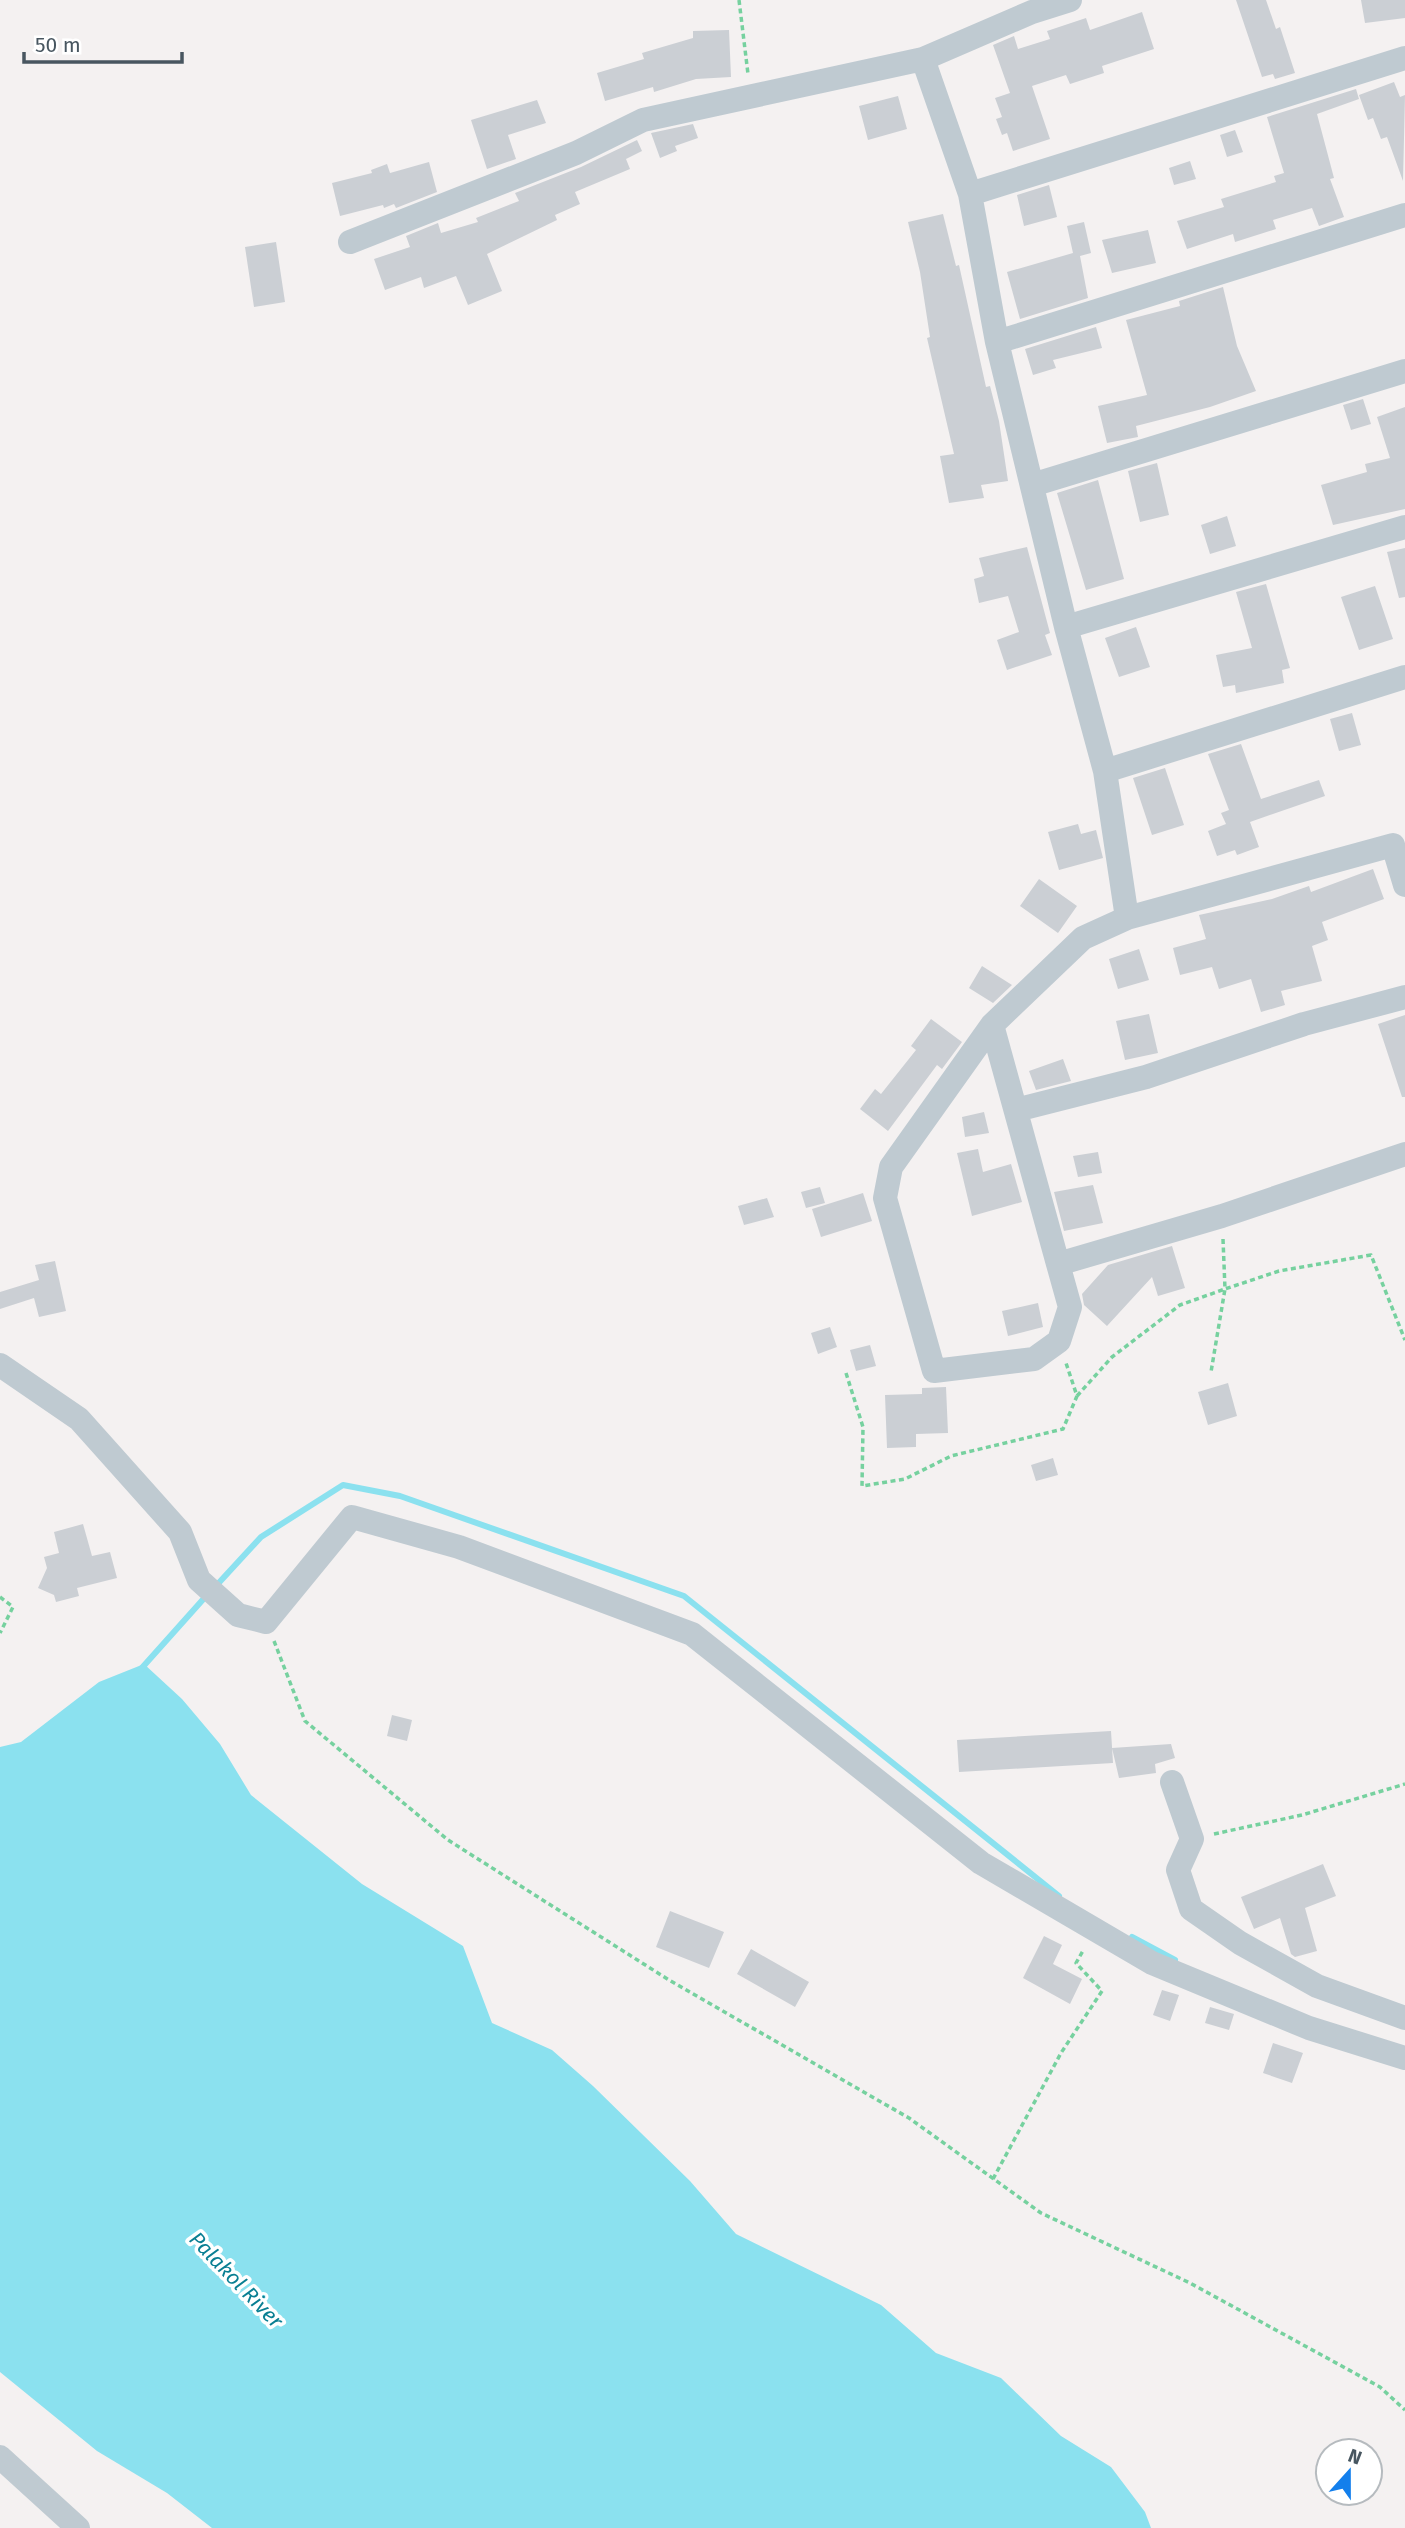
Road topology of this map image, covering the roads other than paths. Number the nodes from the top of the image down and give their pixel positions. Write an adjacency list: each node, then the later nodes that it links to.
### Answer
1 (1070, 0): 2 (street)
2 (1030, 6): 4 (street)
3 (1405, 58): 5 (street)
4 (923, 60): 5 (street); 7 (street)
5 (970, 194): 8 (street)
6 (1405, 215): 8 (street)
7 (350, 242)
8 (997, 342): 10 (street)
9 (1405, 371): 10 (street)
10 (1032, 485): 12 (street)
11 (1405, 527): 12 (street)
12 (1066, 628): 14 (street)
13 (1405, 677): 14 (street)
14 (1105, 771): 17 (street)
15 (1399, 843): 16 (street); 17 (street)
16 (1405, 885)
17 (1127, 918): 19 (street)
18 (1405, 997): 20 (street)
19 (992, 1025): 20 (street); 22 (street)
20 (1016, 1110): 22 (street)
21 (1405, 1154): 22 (street)
22 (1058, 1264)
23 (0, 1365): 26 (street)
24 (1172, 1782): 25 (street)
25 (1405, 2018)
26 (1405, 2058)
27 (0, 2457): 28 (street)
28 (78, 2528)

